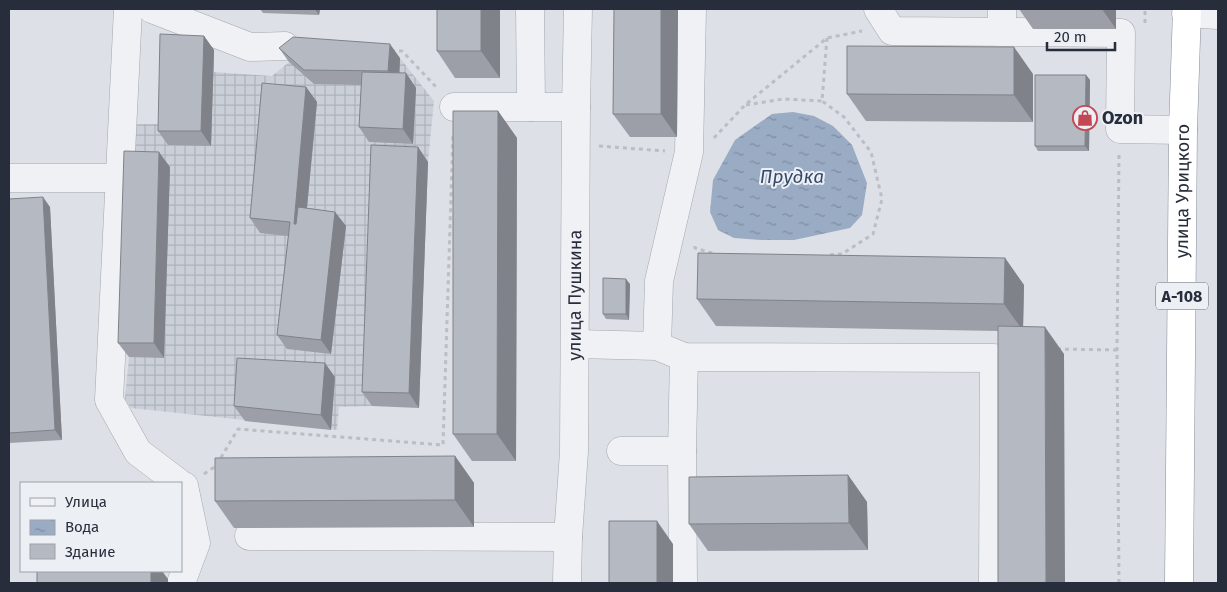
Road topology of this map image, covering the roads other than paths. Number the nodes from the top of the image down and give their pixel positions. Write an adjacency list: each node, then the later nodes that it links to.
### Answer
1 (128, 9): 16 (street)
2 (152, 9): 10 (street)
3 (530, 9): 12 (street)
4 (578, 9): 13 (street, улица Пушкина)
5 (692, 9): 18 (street)
6 (1186, 11): 7 (street); 14 (highway, улица Урицкого / А-108)
7 (1218, 15)
8 (885, 20): 9 (street)
9 (1002, 20): 14 (street)
10 (286, 46)
11 (454, 107): 12 (street)
12 (531, 107): 13 (street)
13 (576, 107): 17 (street, улица Пушкина)
14 (1183, 130): 30 (highway, улица Урицкого / А-108)
15 (9, 178): 16 (street)
16 (119, 178): 22 (street)
17 (576, 344): 18 (street); 25 (street, улица Пушкина)
18 (656, 346): 19 (street)
19 (684, 357): 20 (street); 29 (street)
20 (682, 450): 21 (street); 28 (street)
21 (621, 451)
22 (177, 482)
23 (182, 489): 26 (street)
24 (249, 536): 25 (street)
25 (568, 537): 27 (street, улица Пушкина)
26 (181, 583)
27 (567, 583)
28 (683, 583)
29 (993, 583)
30 (1179, 583)

